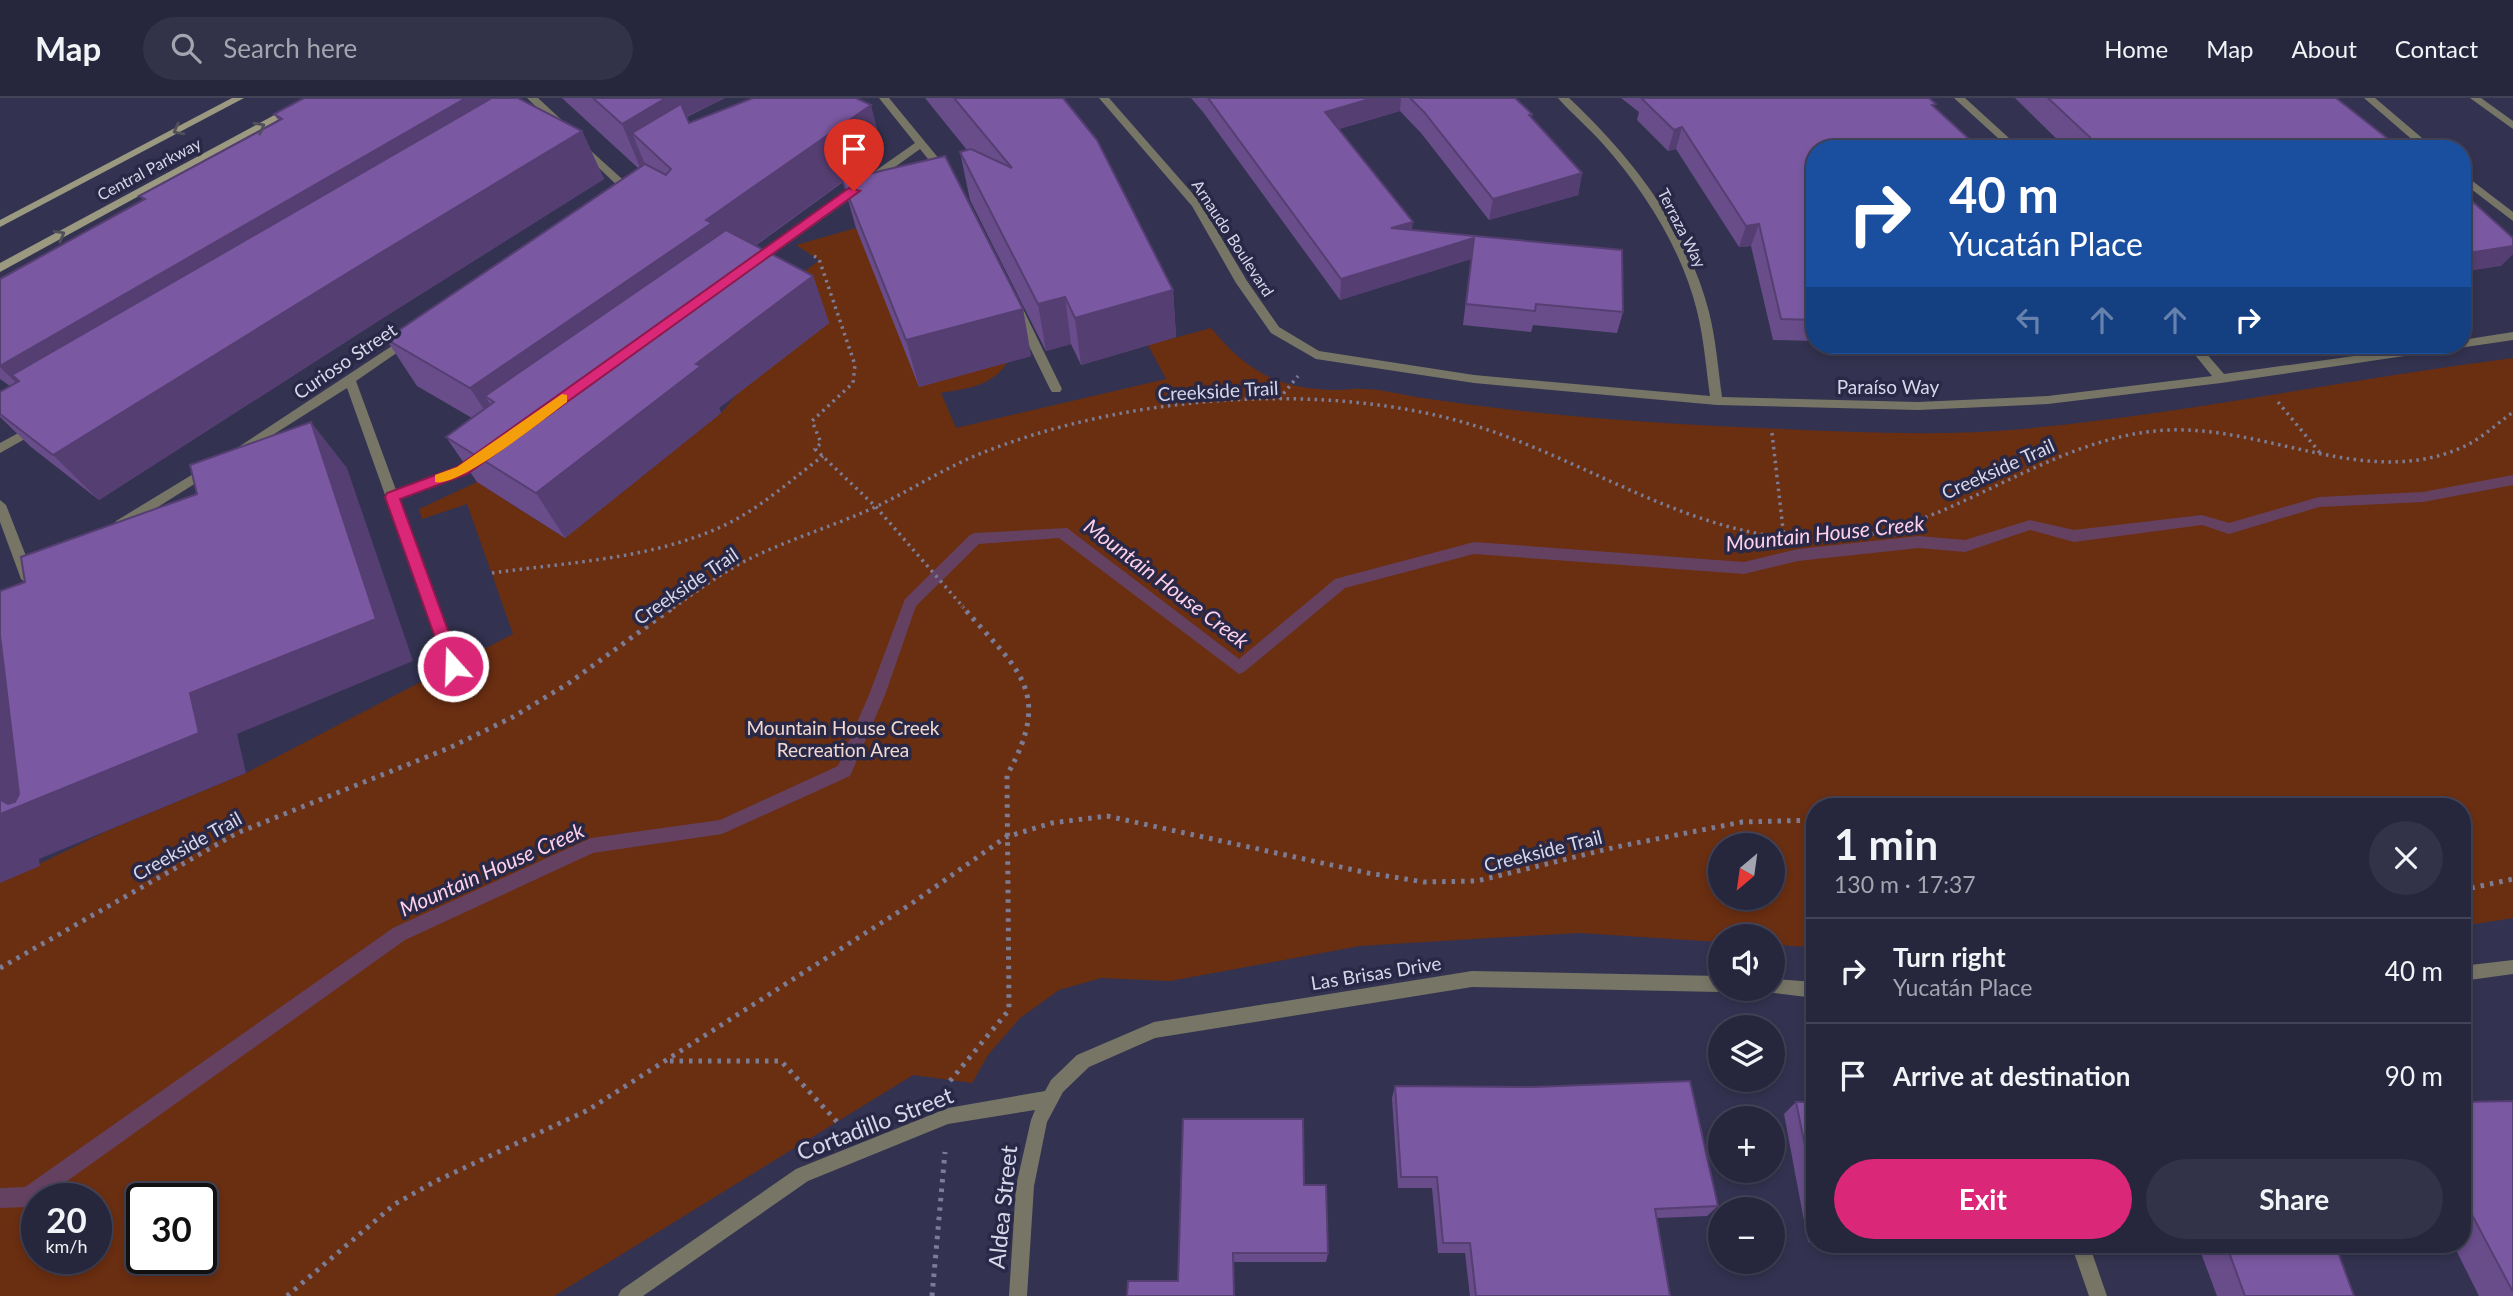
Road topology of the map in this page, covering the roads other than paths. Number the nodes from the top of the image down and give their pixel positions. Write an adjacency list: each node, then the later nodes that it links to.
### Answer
1 (239, 98): 20 (main road, Central Parkway, one-way to 20)
2 (313, 98): 21 (main road, Central Parkway, one-way to 2)
3 (532, 98): 17 (street)
4 (884, 98): 13 (street)
5 (1104, 98): 29 (street, Arnaudo Boulevard)
6 (1563, 98): 33 (street, Terraza Way)
7 (1959, 98): 11 (street)
8 (2369, 98): 12 (street)
9 (2475, 98): 10 (street)
10 (2513, 127)
11 (2006, 140)
12 (2419, 140)
13 (921, 143): 15 (street); 22 (street)
14 (638, 181): 17 (street)
15 (953, 182)
16 (2471, 183): 19 (street)
17 (627, 188): 18 (street)
18 (616, 196)
19 (2513, 218)
20 (0, 224)
21 (0, 268)
22 (741, 271)
23 (1013, 300): 32 (street)
24 (416, 334): 31 (street, Curioso Street)
25 (2513, 336): 26 (street, Paraíso Way)
26 (2471, 342)
27 (2200, 354): 30 (street)
28 (2392, 354): 30 (street, Paraíso Way)
29 (1316, 355): 33 (street, Paraíso Way)
30 (2221, 379): 33 (street, Paraíso Way)
31 (350, 380): 37 (street, Curioso Street); 39 (street)
32 (1056, 389)
33 (1717, 401)
34 (47, 420): 36 (street)
35 (495, 446): 39 (street)
36 (0, 449)
37 (226, 459)
38 (214, 467): 41 (street)
39 (392, 497): 43 (street)
40 (0, 505): 42 (street)
41 (110, 531)
42 (30, 584)
43 (453, 666)
44 (2513, 967): 45 (street)
45 (2471, 973)
46 (1708, 984): 49 (street, Las Brisas Drive)
47 (1785, 988): 48 (street)
48 (1806, 989)
49 (1053, 1093): 51 (street, Cortadillo Street); 52 (street, Aldea Street)
50 (2083, 1253): 53 (street)
51 (627, 1296)
52 (1018, 1296)
53 (2098, 1296)

